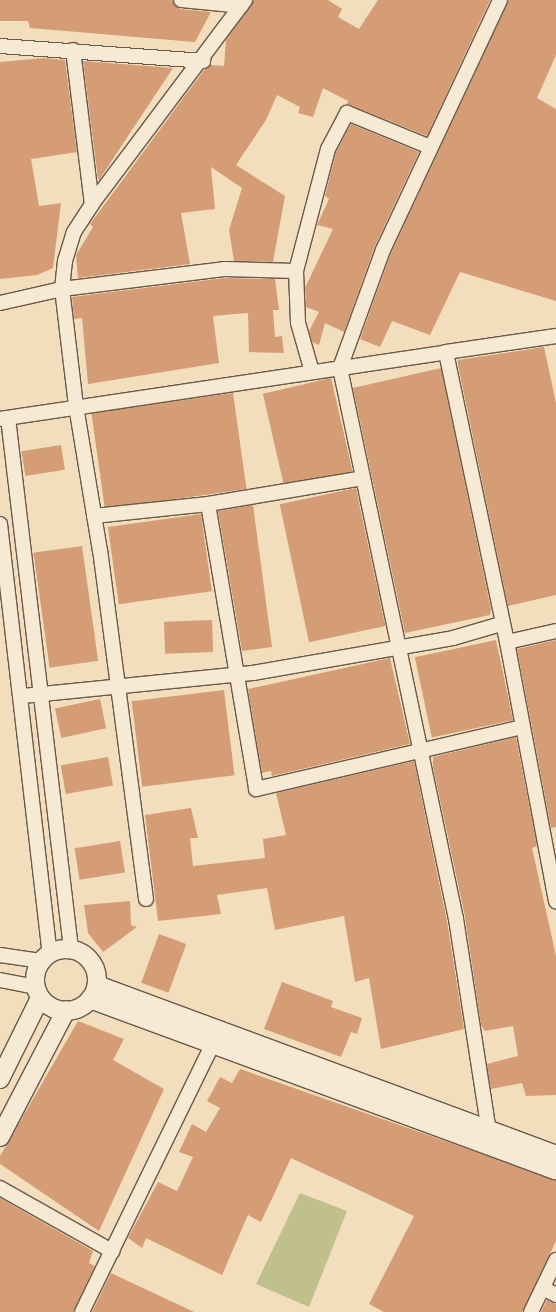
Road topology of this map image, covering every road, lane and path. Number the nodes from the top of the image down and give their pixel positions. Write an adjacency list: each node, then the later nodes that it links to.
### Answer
1 (181, 0): 3 (street)
2 (500, 0): 7 (street)
3 (243, 3): 6 (street)
4 (0, 46): 5 (street)
5 (73, 50): 6 (street); 8 (street)
6 (202, 61): 8 (street)
7 (430, 147): 9 (street); 14 (street)
8 (92, 204): 10 (street)
9 (296, 270): 10 (street); 15 (street)
10 (62, 289): 11 (street); 16 (street)
11 (0, 303)
12 (556, 336): 13 (street)
13 (446, 352): 14 (street); 22 (street)
14 (340, 368): 15 (street); 18 (street)
15 (312, 372): 16 (street)
16 (76, 406): 17 (street); 20 (street)
17 (4, 418): 28 (street)
18 (363, 478): 19 (street); 25 (street)
19 (208, 504): 20 (street); 26 (street)
20 (94, 516): 27 (street)
21 (0, 524): 29 (street)
22 (501, 624): 24 (street); 25 (street)
23 (556, 631): 24 (street)
24 (507, 642): 30 (street)
25 (399, 648): 26 (street); 31 (street)
26 (236, 674): 27 (street); 31 (street)
27 (117, 686): 28 (street); 33 (street)
28 (42, 693): 29 (street); 35 (street)
29 (22, 696): 37 (street)
30 (522, 727): 31 (street); 32 (street)
31 (421, 751): 44 (street)
32 (551, 846): 34 (street)
33 (146, 899)
34 (556, 901)
35 (71, 949): 37 (street); 40 (street)
36 (0, 955): 37 (street)
37 (46, 957): 39 (street)
38 (0, 980): 39 (street)
39 (37, 992): 41 (street); 43 (street)
40 (94, 992): 41 (street); 42 (street); 44 (street)
41 (66, 1010): 45 (street)
42 (212, 1046): 47 (street); 49 (street)
43 (0, 1079)
44 (490, 1132): 46 (street)
45 (0, 1137)
46 (556, 1155)
47 (556, 1170)
48 (0, 1188): 49 (street)
49 (112, 1251): 53 (street)
50 (556, 1260): 51 (street)
51 (543, 1288): 52 (street); 54 (street)
52 (556, 1295)
53 (82, 1312)
54 (532, 1312)

